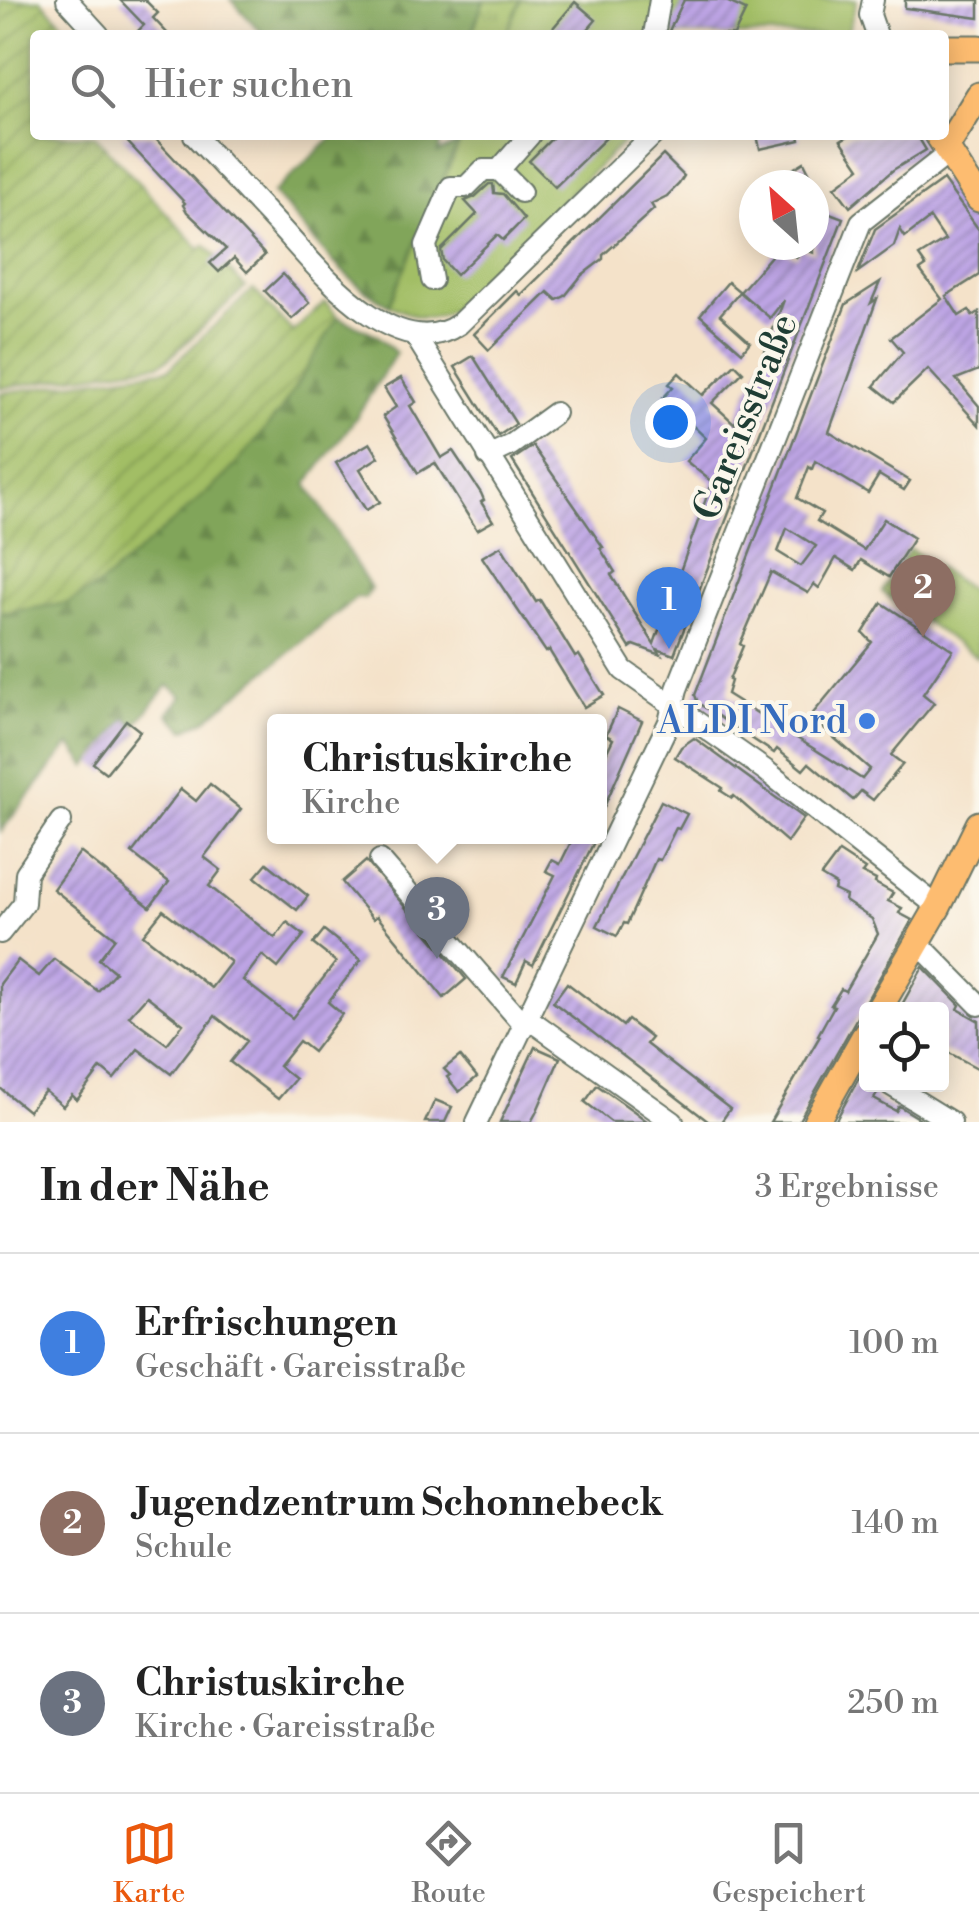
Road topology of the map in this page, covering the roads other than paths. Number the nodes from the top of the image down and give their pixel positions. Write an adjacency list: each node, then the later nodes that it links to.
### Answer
1 (66, 0): 4 (street)
2 (660, 0): 5 (street)
3 (872, 0): 6 (street)
4 (95, 30)
5 (655, 30)
6 (874, 30)
7 (949, 48): 8 (main road)
8 (979, 48)
9 (979, 95): 10 (main road)
10 (949, 138)
11 (199, 140): 19 (street)
12 (526, 140): 15 (street)
13 (649, 140): 19 (street)
14 (944, 145): 17 (main road); 22 (street, Gareisstraße)
15 (501, 168): 16 (street); 18 (street)
16 (521, 192)
17 (979, 199)
18 (432, 280)
19 (414, 334): 21 (street)
20 (552, 423): 21 (street)
21 (492, 461): 22 (street)
22 (674, 707): 26 (street); 31 (street, Gareisstraße)
23 (60, 821): 27 (street)
24 (979, 824): 26 (main road)
25 (380, 860): 31 (street)
26 (938, 907): 28 (main road)
27 (0, 934)
28 (917, 942): 29 (main road); 30 (street)
29 (884, 1002)
30 (979, 1005)
31 (524, 1021): 34 (street, Gareisstraße); 35 (street)
32 (858, 1068): 36 (main road)
33 (902, 1092): 37 (street)
34 (477, 1122)
35 (673, 1122)
36 (816, 1122)
37 (951, 1122)

